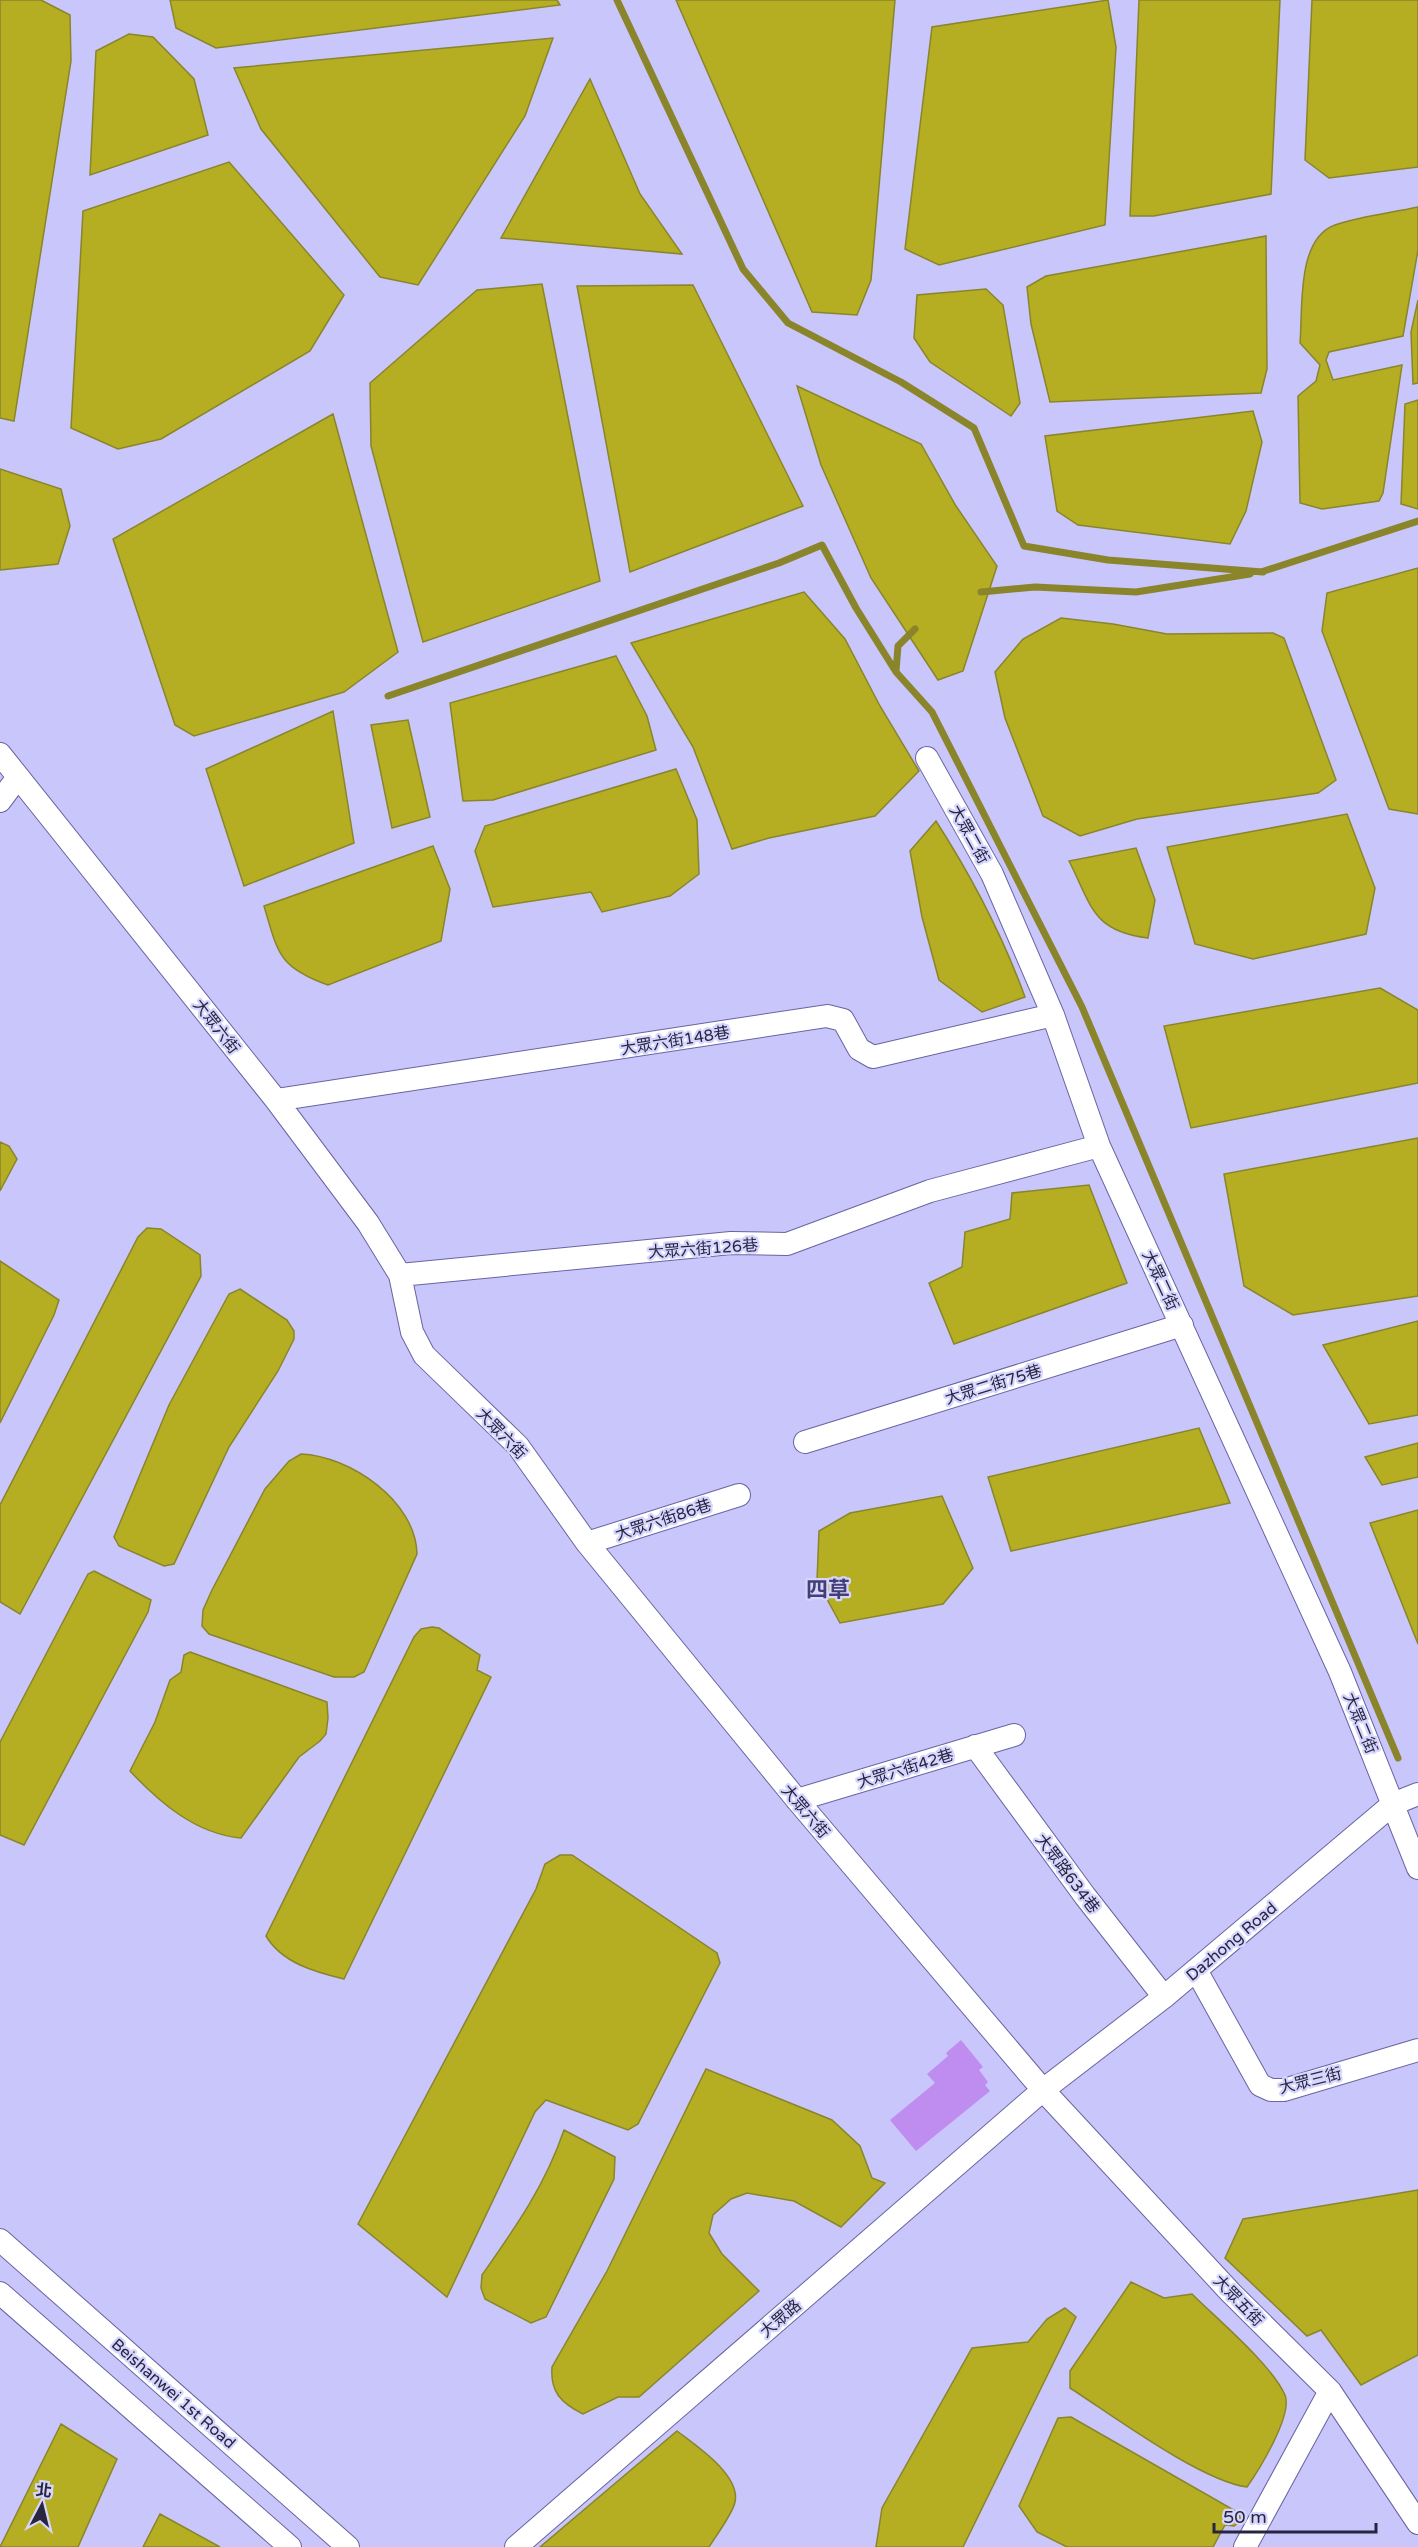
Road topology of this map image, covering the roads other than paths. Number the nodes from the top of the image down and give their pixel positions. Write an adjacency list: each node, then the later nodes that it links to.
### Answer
1 (0, 754): 3 (street, 大眾六街)
2 (927, 758): 5 (street, 大眾二街)
3 (18, 777): 4 (street); 6 (street, 大眾六街)
4 (0, 801)
5 (1053, 1015): 6 (street, 大眾六街148巷); 7 (street, 大眾二街)
6 (276, 1100): 8 (street, 大眾六街)
7 (1099, 1146): 8 (street, 大眾六街126巷); 9 (street, 大眾二街)
8 (400, 1275): 12 (street, 大眾六街)
9 (1182, 1325): 10 (street, 大眾二街75巷); 17 (street, 大眾二街)
10 (805, 1442)
11 (739, 1495): 12 (street, 大眾六街86巷)
12 (587, 1543): 16 (street, 大眾六街)
13 (1014, 1735): 14 (street, 大眾六街42巷)
14 (975, 1746): 16 (street, 大眾六街42巷); 20 (street, 大眾路634巷)
15 (1418, 1794): 17 (street, Dazhong Road)
16 (797, 1800): 22 (street, 大眾六街)
17 (1393, 1804): 18 (street); 19 (street, Dazhong Road)
18 (1418, 1868)
19 (1196, 1970): 20 (street, Dazhong Road); 21 (street, 大眾三街)
20 (1164, 1997): 22 (street, Dazhong Road)
21 (1418, 2050)
22 (1043, 2090): 25 (street, 大眾五街); 31 (street, 大眾路)
23 (0, 2240): 26 (street, Beishanwei 1st Road)
24 (0, 2294): 27 (street)
25 (1330, 2391): 28 (street, 大眾五街); 32 (street)
26 (234, 2446): 27 (street); 30 (street, Beishanwei 1st Road)
27 (207, 2474): 29 (street)
28 (1418, 2523)
29 (290, 2547)
30 (348, 2547)
31 (516, 2547)
32 (1245, 2547)

